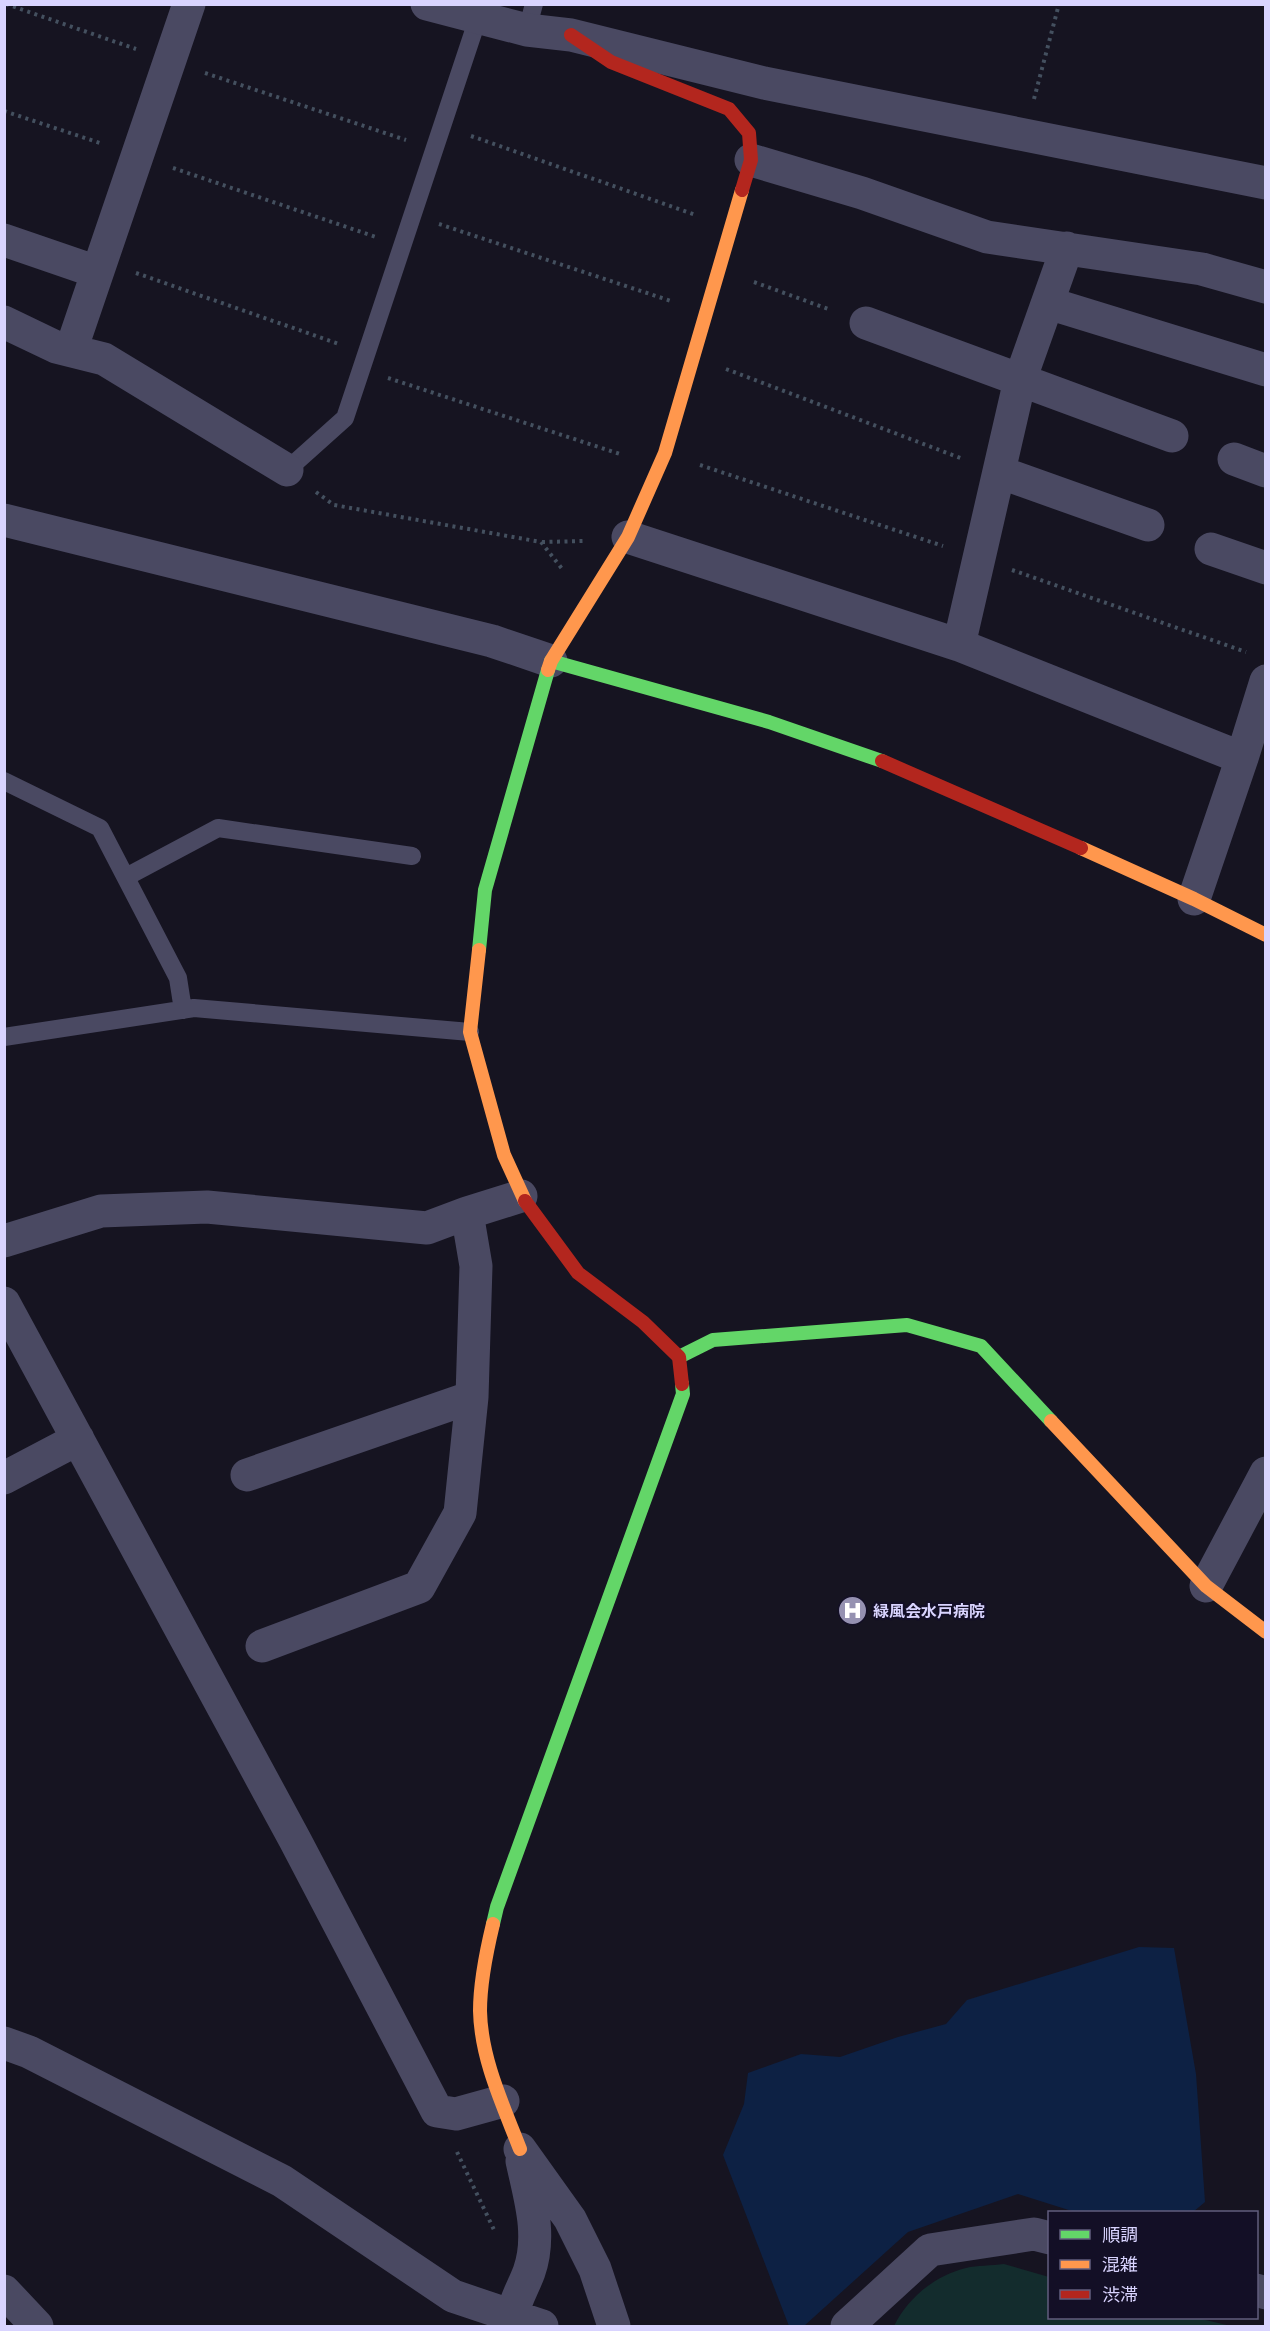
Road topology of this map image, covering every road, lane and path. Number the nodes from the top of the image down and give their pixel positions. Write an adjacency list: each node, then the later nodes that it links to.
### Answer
1 (6, 4): 8 (path)
2 (189, 4): 8 (street)
3 (428, 4): 6 (street)
4 (1059, 4): 11 (path)
5 (530, 17): 6 (street); 7 (street)
6 (478, 18): 10 (lane)
7 (571, 34): 11 (street); 14 (street)
8 (170, 61): 12 (path); 13 (street)
9 (4, 111): 13 (path)
10 (442, 126): 12 (lane); 17 (path)
11 (1025, 135): 15 (street)
12 (435, 149): 16 (lane)
13 (138, 155): 19 (path); 21 (street)
14 (751, 160): 17 (street); 20 (street)
15 (1266, 183)
16 (413, 215): 19 (lane); 25 (path)
17 (731, 228): 22 (street)
18 (4, 240): 21 (street)
19 (402, 246): 30 (lane)
20 (1067, 248): 23 (street); 24 (street)
21 (99, 266): 28 (street); 30 (path)
22 (720, 269): 25 (street); 27 (path)
23 (1266, 287)
24 (1048, 303): 31 (street); 32 (street)
25 (706, 313): 29 (street)
26 (4, 322): 28 (street)
27 (866, 323): 32 (street)
28 (71, 351): 36 (street)
29 (692, 356): 35 (street); 38 (path)
30 (364, 362): 35 (path); 36 (lane)
31 (1266, 370)
32 (1020, 380): 33 (street); 38 (street)
33 (1172, 436)
34 (1234, 459): 37 (street)
35 (659, 466): 41 (street)
36 (287, 470): 44 (path)
37 (1266, 471)
38 (999, 472): 40 (street); 45 (street)
39 (4, 520): 46 (street)
40 (1148, 525)
41 (628, 537): 44 (street); 45 (street)
42 (1211, 549): 43 (street)
43 (1266, 568)
44 (583, 610): 46 (street)
45 (959, 645): 48 (street)
46 (551, 661): 52 (street); 55 (street)
47 (1266, 681): 48 (street)
48 (1242, 758): 52 (street)
49 (4, 781): 51 (lane)
50 (412, 856): 51 (lane)
51 (126, 877): 54 (lane)
52 (1194, 899): 53 (street)
53 (1266, 935)
54 (183, 1010): 55 (lane); 56 (lane)
55 (470, 1032): 57 (street)
56 (4, 1037)
57 (521, 1196): 58 (street); 61 (street)
58 (467, 1213): 59 (street); 62 (street)
59 (4, 1241)
60 (4, 1302): 63 (street)
61 (679, 1357): 67 (street); 71 (street)
62 (472, 1397): 65 (street); 69 (street)
63 (78, 1439): 66 (street); 72 (street)
64 (1266, 1473): 67 (street)
65 (247, 1476)
66 (4, 1478)
67 (1206, 1586): 68 (street)
68 (1266, 1632)
69 (262, 1646)
70 (4, 2043): 77 (street)
71 (503, 2101): 72 (street); 73 (street)
72 (437, 2110): 75 (path)
73 (520, 2149): 75 (street); 79 (street)
74 (1048, 2238): 80 (street)
75 (525, 2280): 77 (street)
76 (4, 2291): 78 (street)
77 (527, 2321)
78 (37, 2326)
79 (614, 2326)
80 (847, 2326)

